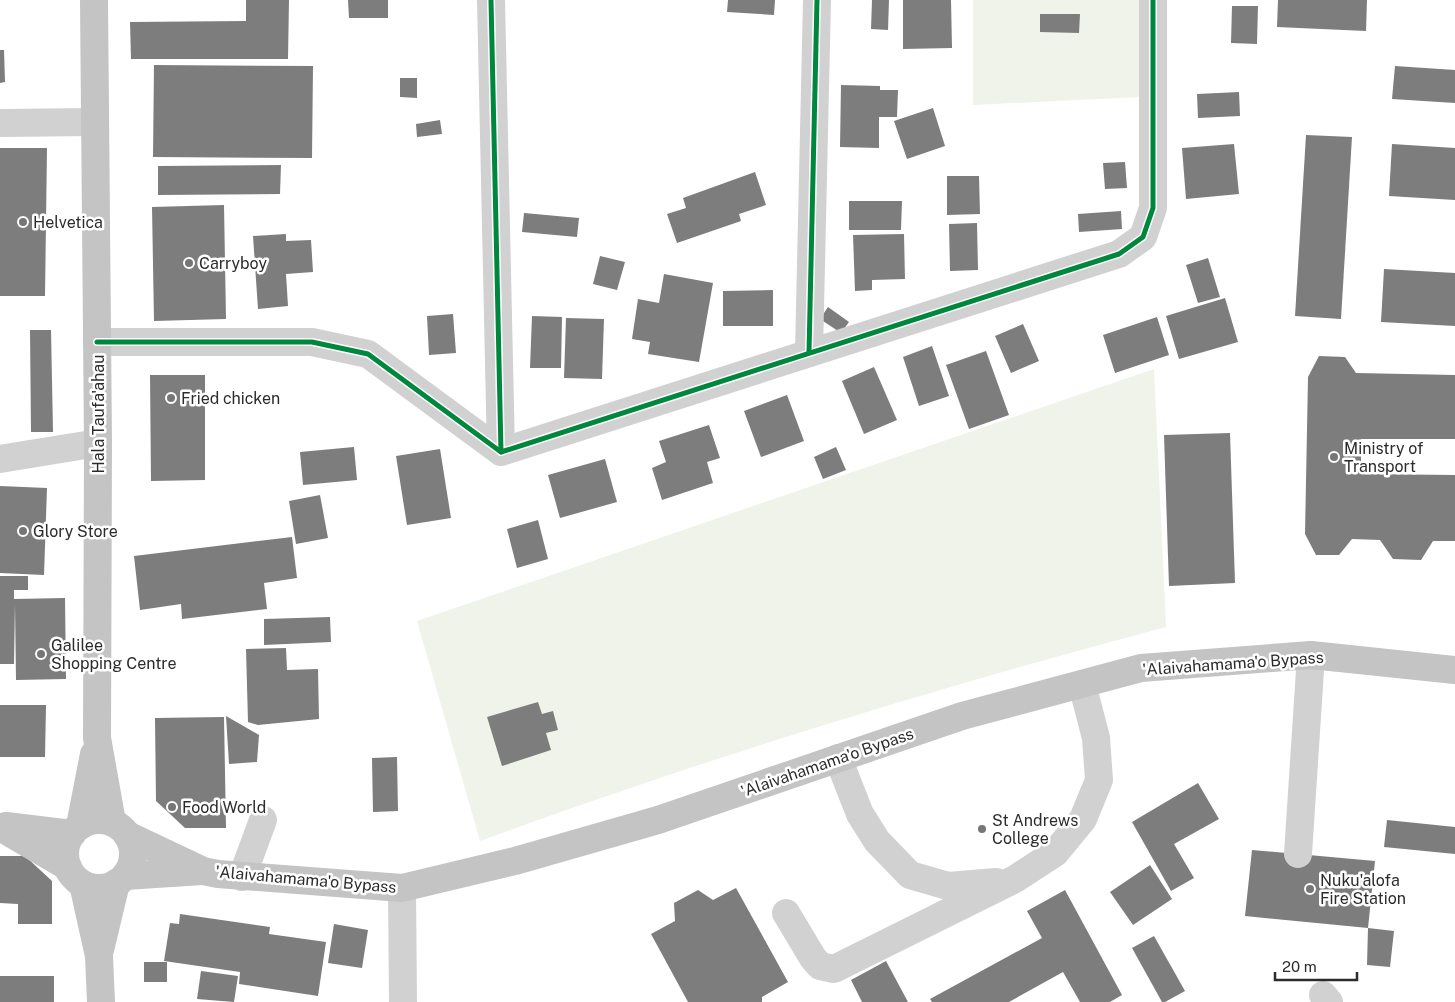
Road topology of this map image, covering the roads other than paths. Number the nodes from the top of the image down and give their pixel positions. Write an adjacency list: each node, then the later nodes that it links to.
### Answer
1 (94, 0): 5 (main road, Hala Taufa'ahau)
2 (491, 0): 10 (street)
3 (816, 0): 8 (street)
4 (1153, 0): 8 (street)
5 (95, 122): 6 (street); 7 (main road, Hala Taufa'ahau)
6 (0, 123)
7 (97, 342): 9 (main road, Hala Taufa'ahau); 10 (street)
8 (809, 352): 10 (street)
9 (98, 443): 11 (street); 15 (main road, Hala Taufa'ahau)
10 (501, 452)
11 (0, 459)
12 (1311, 655): 13 (main road, 'Alaivahamama'o Bypass); 14 (main road, 'Alaivahamama'o Bypass); 21 (street)
13 (1455, 670)
14 (1082, 684): 16 (main road, 'Alaivahamama'o Bypass); 26 (street)
15 (97, 738): 19 (main road, Hala Taufa'ahau); 20 (main road, Hala Taufa'ahau)
16 (838, 758): 26 (street); 27 (main road, 'Alaivahamama'o Bypass)
17 (264, 820): 24 (street)
18 (0, 826): 20 (main road); 23 (main road)
19 (119, 829): 20 (main road); 22 (main road, 'Alaivahamama'o Bypass); 25 (main road)
20 (76, 830): 23 (main road)
21 (1298, 854)
22 (203, 871): 24 (main road, 'Alaivahamama'o Bypass); 25 (main road, 'Alaivahamama'o Bypass)
23 (75, 875): 25 (main road); 29 (main road)
24 (242, 877): 27 (main road, 'Alaivahamama'o Bypass)
25 (121, 879): 29 (main road)
26 (1015, 879): 28 (street)
27 (402, 888): 31 (street)
28 (786, 913)
29 (99, 956): 30 (main road)
30 (101, 1002)
31 (403, 1002)

